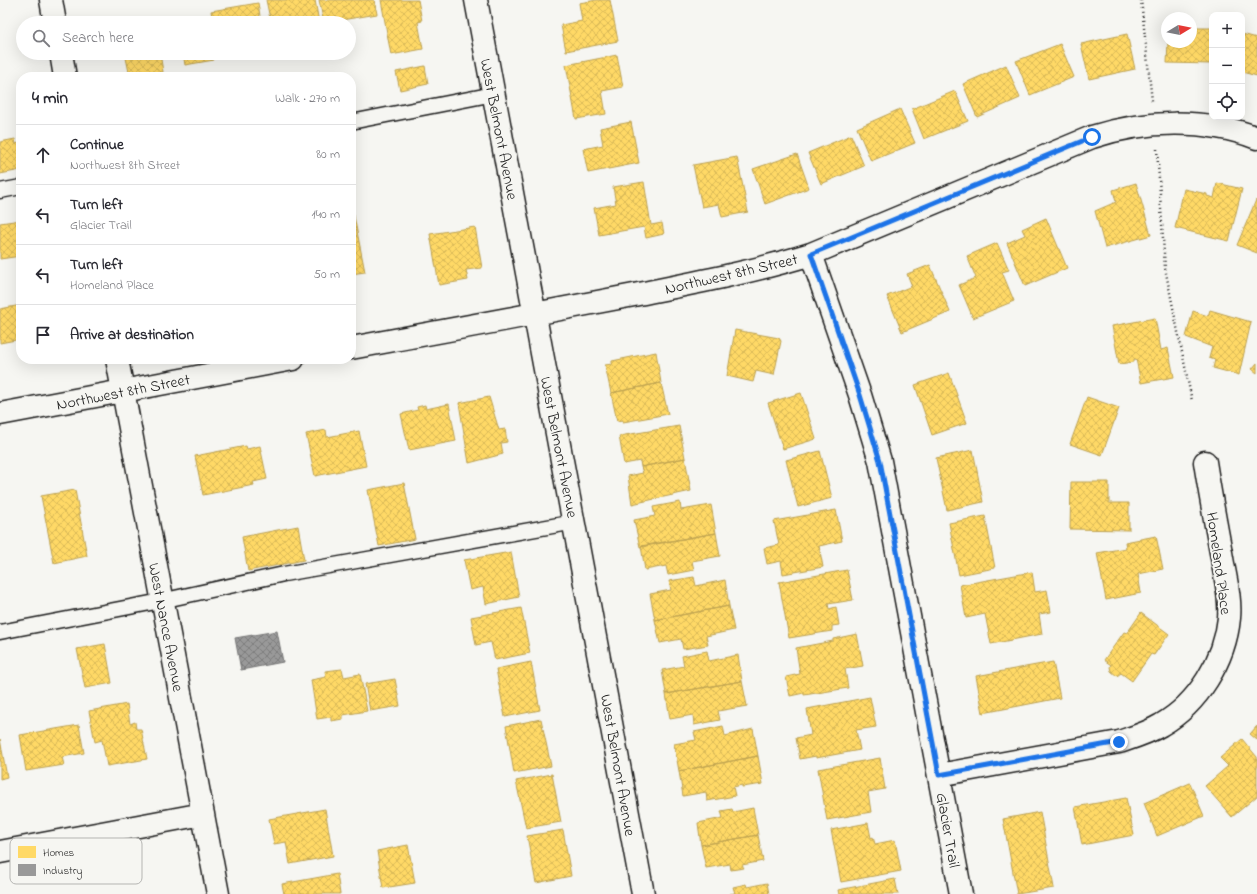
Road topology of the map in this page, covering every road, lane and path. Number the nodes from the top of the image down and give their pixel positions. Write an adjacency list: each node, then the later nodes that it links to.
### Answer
1 (51, 0): 4 (street)
2 (476, 0): 7 (street, West Belmont Avenue)
3 (1141, 0): 8 (path)
4 (54, 16)
5 (62, 60): 6 (street)
6 (64, 72)
7 (494, 94): 9 (lane); 15 (street, West Belmont Avenue)
8 (1152, 103)
9 (356, 121)
10 (1257, 138): 14 (street, Northwest 8th Street)
11 (1156, 146): 20 (path)
12 (16, 188): 13 (lane)
13 (0, 191)
14 (811, 254): 15 (street, Northwest 8th Street); 26 (street, Glacier Trail)
15 (534, 314): 16 (street, Northwest 8th Street); 23 (street, West Belmont Avenue)
16 (356, 347)
17 (118, 364): 19 (street, West Nance Avenue)
18 (266, 364): 19 (street, Northwest 8th Street)
19 (123, 391): 21 (street, Northwest 8th Street); 24 (street, West Nance Avenue)
20 (1192, 401)
21 (0, 414)
22 (1205, 462): 26 (street, Homeland Place)
23 (575, 522): 24 (lane); 32 (street, West Belmont Avenue)
24 (161, 601): 25 (lane); 27 (street, West Nance Avenue)
25 (0, 632)
26 (939, 775): 33 (street, Glacier Trail)
27 (203, 814): 28 (street); 31 (street, West Nance Avenue)
28 (75, 838)
29 (10, 850): 30 (street)
30 (0, 852)
31 (218, 894)
32 (643, 894)
33 (961, 894)

